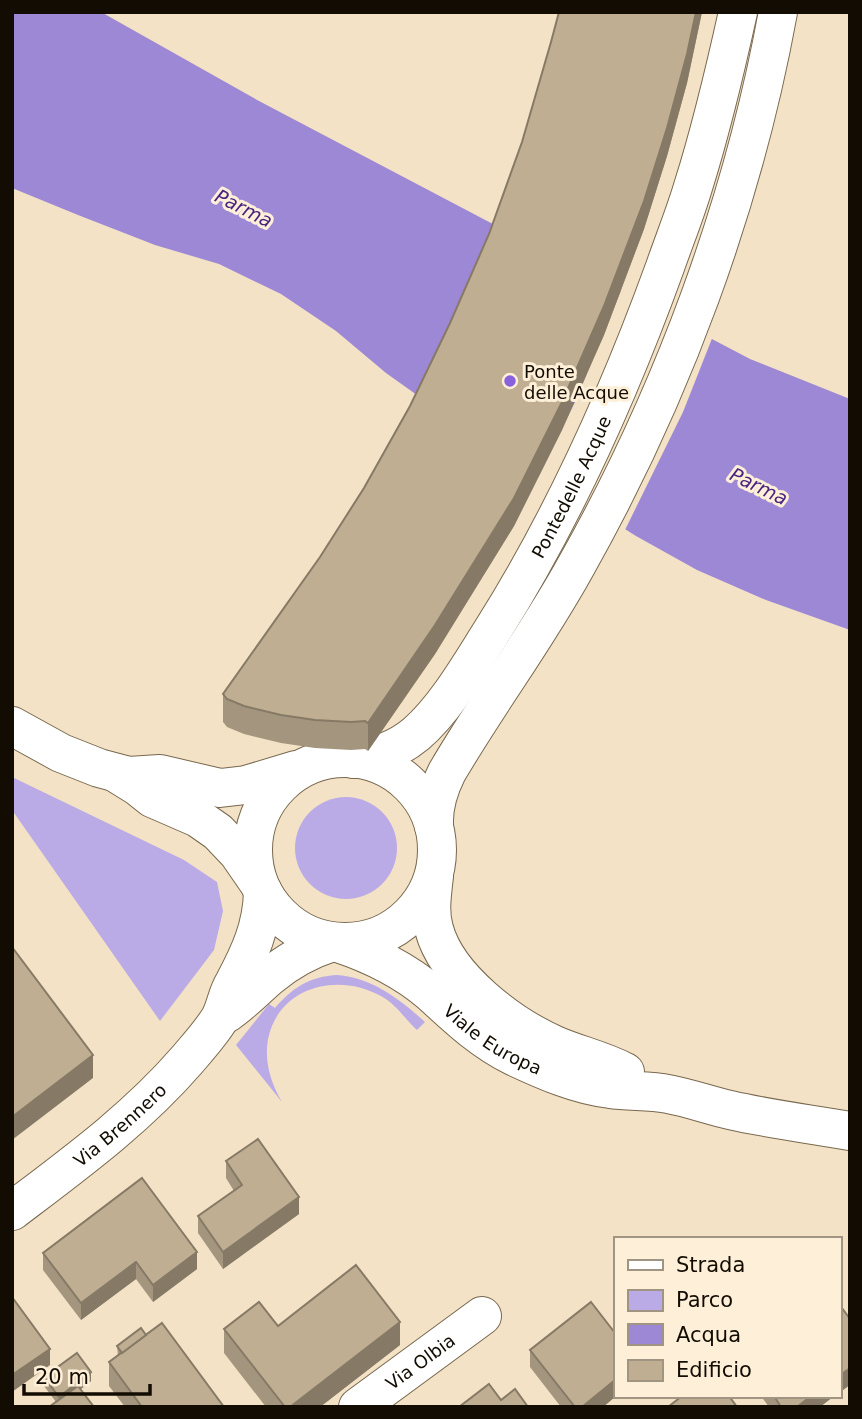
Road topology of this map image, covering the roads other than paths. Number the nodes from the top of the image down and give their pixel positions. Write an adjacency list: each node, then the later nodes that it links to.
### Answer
1 (737, 12): 4 (street, Pontedelle Acque)
2 (778, 12): 7 (street)
3 (12, 726): 6 (street)
4 (353, 758): 5 (street); 7 (street)
5 (313, 765): 6 (street); 9 (street)
6 (116, 773): 9 (street)
7 (434, 827): 8 (street)
8 (433, 875): 10 (street); 12 (street, Viale Europa)
9 (263, 892): 10 (street); 11 (street, Via Brennero)
10 (332, 942): 11 (street, Via Brennero); 12 (street, Viale Europa)
11 (216, 1024): 14 (street, Via Brennero)
12 (670, 1094): 13 (street, Viale Europa)
13 (850, 1131)
14 (12, 1210)
15 (482, 1315): 16 (street, Via Olbia)
16 (358, 1407)

